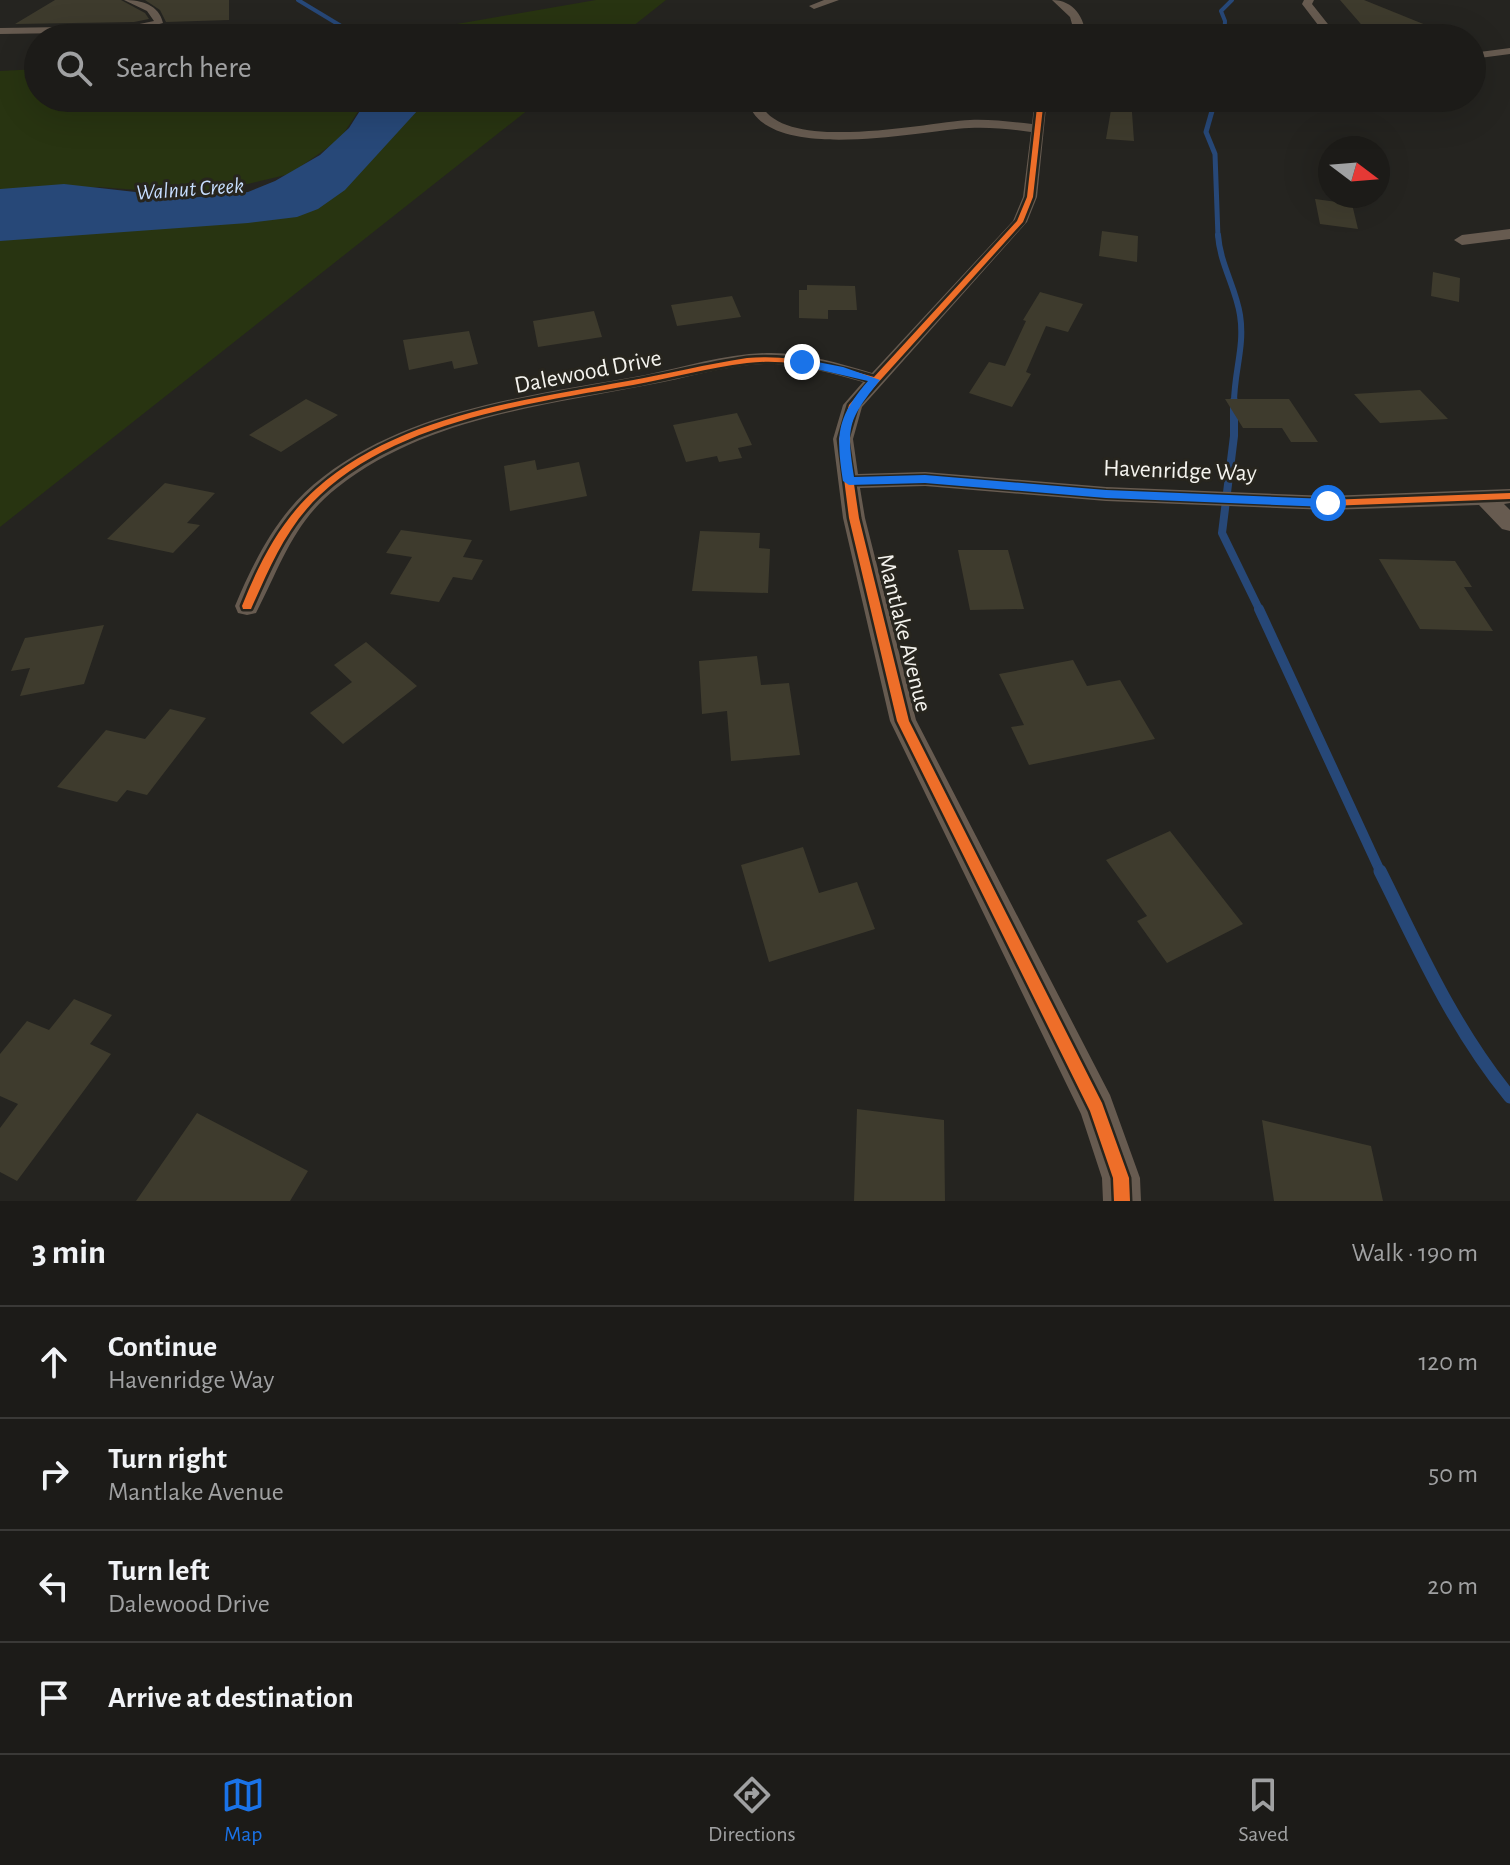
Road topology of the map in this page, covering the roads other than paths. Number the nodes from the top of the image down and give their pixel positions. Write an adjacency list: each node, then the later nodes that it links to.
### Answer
1 (129, 0): 6 (street)
2 (834, 0): 5 (street)
3 (1057, 0): 7 (street)
4 (1309, 0): 8 (street)
5 (814, 6)
6 (153, 24)
7 (1080, 24)
8 (1323, 24)
9 (0, 31): 10 (street)
10 (24, 31)
11 (1510, 51): 12 (street)
12 (1486, 54)
13 (759, 112): 15 (street)
14 (1039, 112): 15 (street, Mantlake Avenue)
15 (1037, 129): 18 (street, Mantlake Avenue)
16 (1510, 234): 17 (street)
17 (1462, 240)
18 (875, 380): 19 (street, Mantlake Avenue); 23 (street, Dalewood Drive)
19 (849, 481): 21 (street, Havenridge Way); 24 (street, Mantlake Avenue)
20 (1510, 496): 21 (street, Havenridge Way)
21 (1486, 499): 22 (street)
22 (1510, 523)
23 (247, 606)
24 (1122, 1201)

